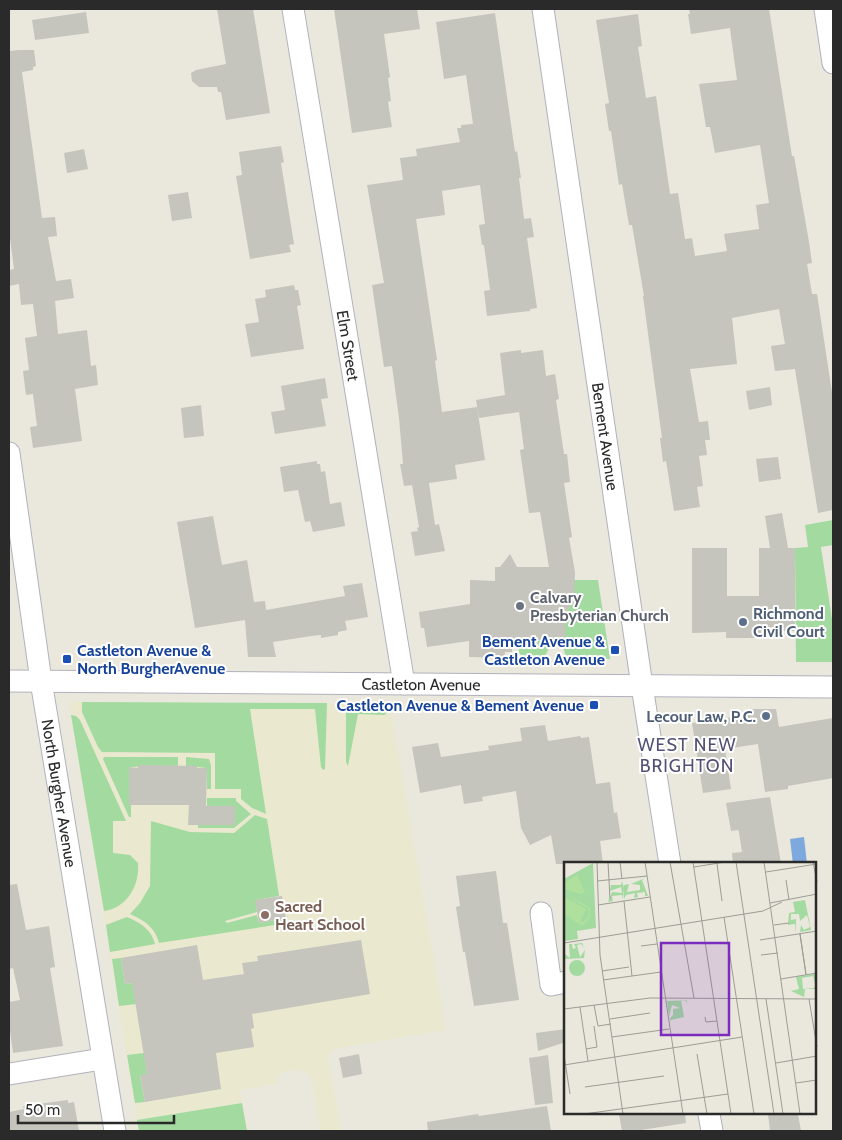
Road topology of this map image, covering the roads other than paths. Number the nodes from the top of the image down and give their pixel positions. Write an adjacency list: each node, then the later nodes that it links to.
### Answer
1 (293, 9): 8 (street, Elm Street)
2 (543, 9): 9 (street, Bement Avenue)
3 (825, 9): 4 (street)
4 (833, 63)
5 (9, 453): 7 (street, North Burgher Avenue)
6 (9, 681): 7 (street, Castleton Avenue)
7 (41, 681): 8 (street, Castleton Avenue); 14 (street, North Burgher Avenue)
8 (404, 684): 9 (street, Castleton Avenue)
9 (642, 686): 10 (street, Castleton Avenue); 11 (street, Bement Avenue)
10 (833, 687)
11 (670, 862)
12 (541, 913): 13 (street)
13 (564, 982)
14 (102, 1059): 15 (street); 17 (street, North Burgher Avenue)
15 (9, 1074)
16 (709, 1115): 18 (street)
17 (115, 1131)
18 (712, 1131)

